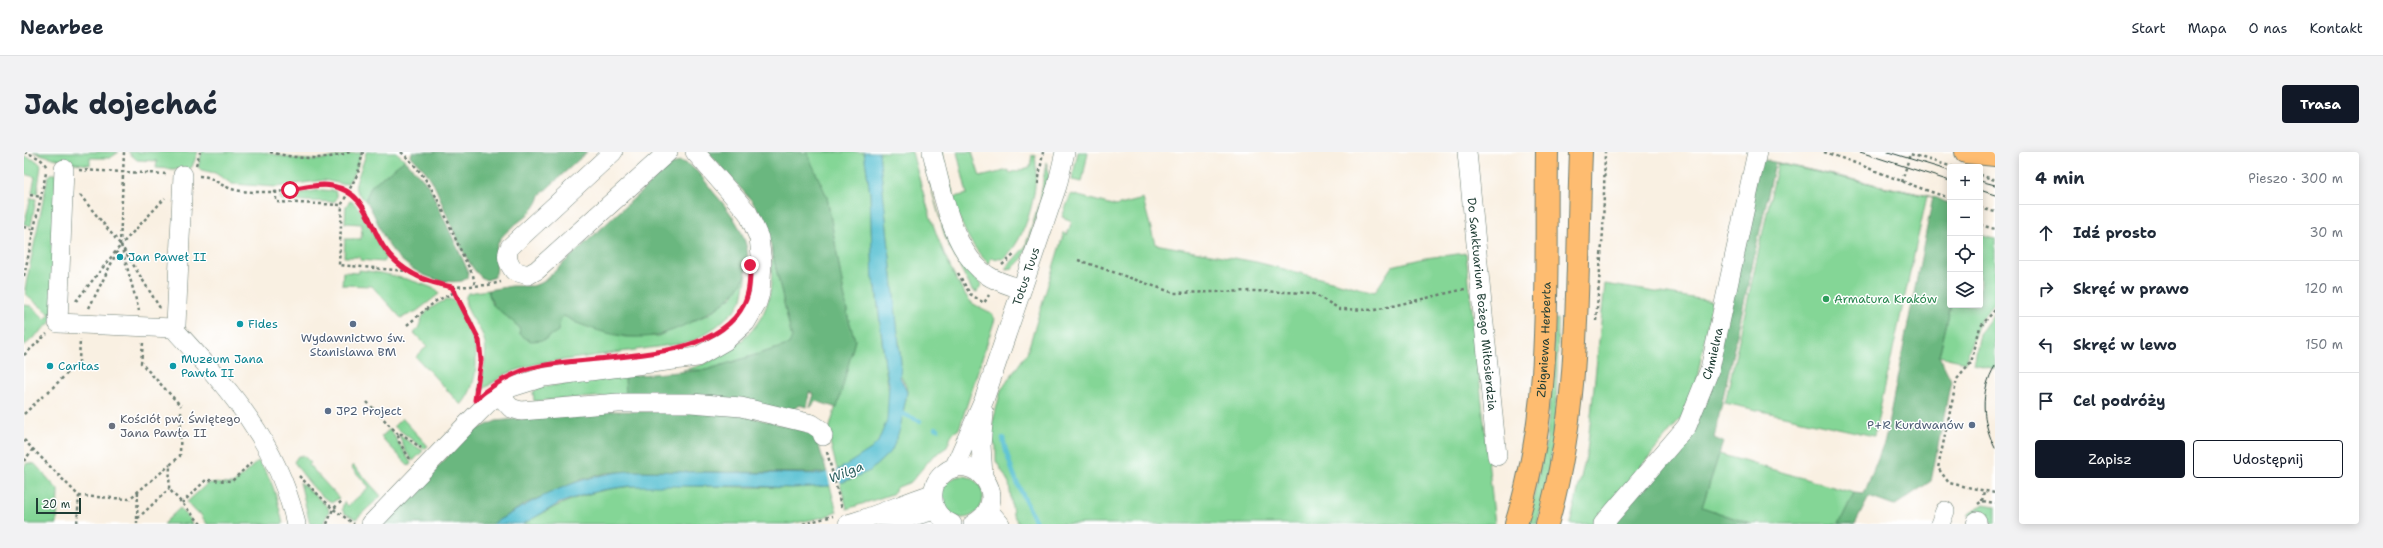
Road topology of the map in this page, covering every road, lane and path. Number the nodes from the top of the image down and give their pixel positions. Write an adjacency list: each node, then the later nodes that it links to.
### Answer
1 (24, 152): 22 (path)
2 (124, 152): 40 (path)
3 (270, 152): 4 (path)
4 (350, 152)
5 (363, 152): 29 (path)
6 (401, 152): 45 (path)
7 (613, 152): 8 (street)
8 (668, 152)
9 (695, 152): 57 (street)
10 (932, 152): 47 (street)
11 (1043, 152): 20 (path)
12 (1065, 152): 47 (street, Totus Tuus)
13 (1467, 152): 44 (street, Do Sanktuarium Bożego Miłosierdzia)
14 (1546, 152): 99 (main road, Zbigniewa Herberta)
15 (1581, 152): 100 (main road)
16 (1757, 152): 101 (street, Chmielna)
17 (1824, 152): 27 (path)
18 (1966, 152): 19 (main road)
19 (1995, 155)
20 (1042, 158)
21 (1947, 165): 27 (path)
22 (64, 172): 40 (path); 50 (street)
23 (156, 173): 25 (path)
24 (1983, 176): 26 (path)
25 (183, 177): 28 (path); 40 (path); 54 (street)
26 (1995, 180)
27 (1902, 182): 32 (path)
28 (276, 191): 29 (path); 33 (path)
29 (348, 191): 33 (path); 42 (path)
30 (30, 195): 31 (path)
31 (41, 197)
32 (1947, 197)
33 (342, 205): 42 (path)
34 (1983, 209): 35 (path)
35 (1995, 212)
36 (1983, 226): 38 (path)
37 (24, 228): 39 (path)
38 (1995, 229)
39 (34, 230)
40 (121, 245): 50 (path); 51 (path); 53 (path); 54 (path)
41 (1078, 260): 44 (path)
42 (407, 271): 46 (path)
43 (504, 280): 45 (path)
44 (1480, 285): 72 (street, Do Sanktuarium Bożego Miłosierdzia)
45 (475, 286): 46 (path)
46 (452, 287): 48 (path)
47 (1021, 289): 60 (street, Totus Tuus)
48 (455, 292): 52 (path); 59 (path)
49 (1995, 310): 80 (path)
50 (58, 323): 51 (street); 55 (path)
51 (81, 324): 53 (street); 56 (path)
52 (407, 325)
53 (144, 327): 54 (street); 62 (path)
54 (173, 328): 70 (street)
55 (24, 355)
56 (48, 392)
57 (499, 395): 66 (street); 97 (street)
58 (43, 396): 64 (path)
59 (474, 397)
60 (984, 400): 76 (street, Totus Tuus); 77 (street, Totus Tuus)
61 (367, 402): 65 (path)
62 (182, 406)
63 (182, 412): 75 (path)
64 (24, 414)
65 (398, 434): 69 (path); 74 (path)
66 (823, 436)
67 (24, 440): 68 (path)
68 (33, 449): 73 (path); 82 (path)
69 (425, 452)
70 (272, 456): 86 (path); 87 (path); 94 (street)
71 (828, 456): 83 (path)
72 (1497, 456)
73 (24, 461)
74 (414, 464)
75 (170, 465): 78 (path); 79 (path)
76 (954, 468): 77 (street); 88 (street)
77 (983, 476): 90 (street, Totus Tuus)
78 (170, 489): 86 (path); 89 (path)
79 (138, 491): 82 (path); 89 (path)
80 (1984, 491): 81 (path); 85 (path)
81 (1995, 493)
82 (79, 496): 91 (path)
83 (839, 497)
84 (342, 501): 87 (path)
85 (1982, 502)
86 (182, 503): 93 (path)
87 (333, 509): 95 (path); 96 (path)
88 (943, 515): 98 (street)
89 (137, 519): 92 (path)
90 (984, 520)
91 (77, 524)
92 (137, 524)
93 (201, 524)
94 (296, 524)
95 (328, 524)
96 (354, 524)
97 (371, 524)
98 (848, 524)
99 (1516, 524)
100 (1547, 524)
101 (1603, 524)

